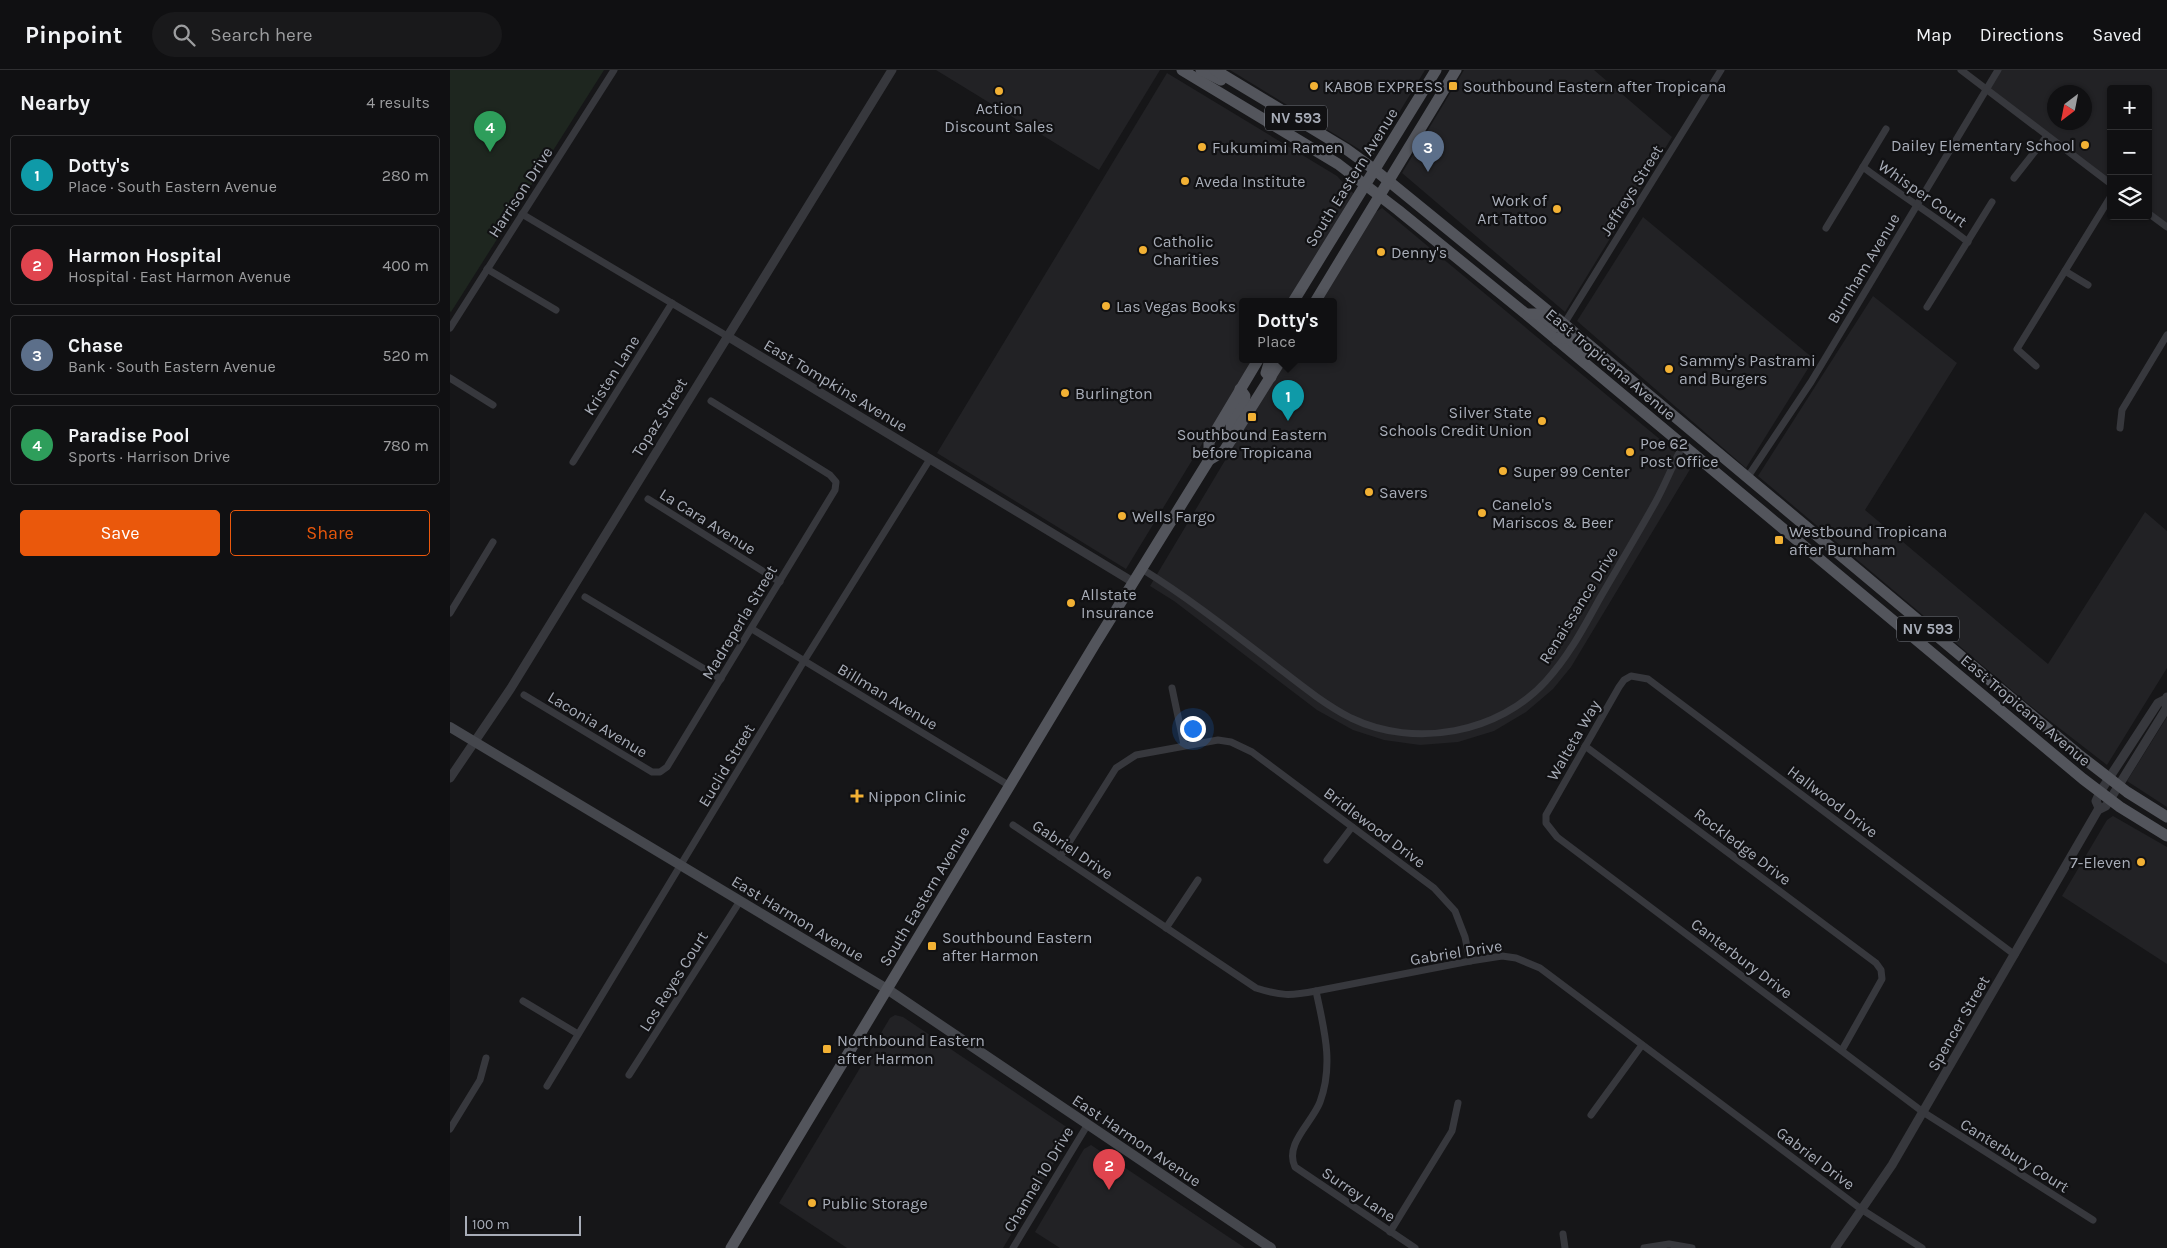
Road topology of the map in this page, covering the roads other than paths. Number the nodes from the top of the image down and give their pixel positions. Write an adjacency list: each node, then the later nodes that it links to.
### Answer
1 (614, 70): 25 (street, Harrison Drive)
2 (892, 70): 42 (street, Topaz Street)
3 (1182, 70): 20 (main road, East Tropicana Avenue / NV 593)
4 (1201, 70): 11 (main road)
5 (1215, 70): 11 (main road, East Tropicana Avenue / NV 593)
6 (1436, 70): 16 (main road, South Eastern Avenue)
7 (1456, 70): 18 (main road, South Eastern Avenue)
8 (1721, 70): 39 (street, Jeffreys Street)
9 (1961, 70): 12 (street)
10 (1998, 70): 12 (street, Burnham Avenue)
11 (1248, 90): 16 (main road, East Tropicana Avenue / NV 593)
12 (1986, 90): 14 (street); 24 (street, Burnham Avenue)
13 (1886, 129): 15 (street)
14 (2047, 136): 17 (street); 19 (street)
15 (1863, 167): 24 (street, Whisper Court); 28 (street)
16 (1375, 170): 18 (main road, East Tropicana Avenue / NV 593); 20 (main road, South Eastern Avenue)
17 (2014, 178)
18 (1388, 181): 21 (main road, South Eastern Avenue); 39 (main road, East Tropicana Avenue / NV 593)
19 (2107, 181)
20 (1365, 185): 21 (main road, East Tropicana Avenue / NV 593); 33 (main road, South Eastern Avenue)
21 (1379, 196): 34 (main road, South Eastern Avenue); 38 (main road, East Tropicana Avenue / NV 593)
22 (1992, 202): 29 (street)
23 (2107, 203): 31 (street)
24 (1916, 205): 29 (street, Whisper Court); 61 (street, Burnham Avenue)
25 (522, 214): 30 (street, Harrison Drive); 35 (street, East Tompkins Avenue)
26 (2152, 216): 27 (street)
27 (2167, 227)
28 (1826, 228)
29 (1968, 242): 36 (street)
30 (487, 268): 37 (street); 40 (street, Harrison Drive)
31 (2065, 271): 32 (street); 48 (street)
32 (2088, 285)
33 (1295, 298)
34 (1317, 298)
35 (672, 303): 42 (street, East Tompkins Avenue); 59 (street, Kristen Lane)
36 (1927, 307)
37 (556, 310)
38 (1526, 314): 39 (main road); 43 (main road, East Tropicana Avenue / NV 593)
39 (1564, 324): 44 (main road, East Tropicana Avenue / NV 593)
40 (450, 328)
41 (2167, 335): 54 (street)
42 (727, 336): 57 (street, East Tompkins Avenue); 83 (street, Topaz Street)
43 (1557, 340): 44 (main road); 56 (main road, East Tropicana Avenue / NV 593)
44 (1599, 353): 61 (main road, East Tropicana Avenue / NV 593)
45 (1256, 363): 51 (main road, South Eastern Avenue)
46 (1269, 363): 49 (main road)
47 (1279, 363): 49 (main road, South Eastern Avenue)
48 (2036, 366)
49 (1270, 376): 55 (main road, South Eastern Avenue)
50 (450, 378): 53 (street)
51 (1240, 390): 55 (main road); 58 (main road, South Eastern Avenue)
52 (711, 401): 67 (street, Madreperla Street)
53 (493, 405)
54 (2120, 428)
55 (1232, 439): 58 (main road, South Eastern Avenue)
56 (1683, 446): 60 (main road, East Tropicana Avenue / NV 593); 66 (street, Renaissance Drive)
57 (930, 459): 68 (street, East Tompkins Avenue); 75 (street, Euclid Street)
58 (1209, 460): 66 (main road, South Eastern Avenue)
59 (573, 462)
60 (1707, 466): 61 (main road); 62 (main road, East Tropicana Avenue / NV 593)
61 (1747, 478): 64 (main road, East Tropicana Avenue / NV 593)
62 (1733, 488): 64 (main road); 70 (main road, East Tropicana Avenue / NV 593)
63 (648, 499): 67 (street, La Cara Avenue)
64 (1776, 503): 73 (main road, East Tropicana Avenue / NV 593)
65 (493, 542): 71 (street)
66 (1142, 569): 68 (main road, South Eastern Avenue)
67 (780, 582): 72 (street, Madreperla Street)
68 (1133, 582): 89 (main road, South Eastern Avenue)
69 (585, 597): 78 (street)
70 (1865, 597): 73 (main road); 74 (main road, East Tropicana Avenue / NV 593)
71 (450, 612)
72 (752, 629): 75 (street, Billman Avenue); 78 (street, Madreperla Street)
73 (1936, 636): 76 (main road, East Tropicana Avenue / NV 593)
74 (1916, 640): 76 (main road); 90 (main road, East Tropicana Avenue / NV 593)
75 (804, 661): 89 (street, Billman Avenue); 98 (street, Euclid Street)
76 (1976, 668): 88 (main road, East Tropicana Avenue / NV 593)
77 (1631, 676): 85 (street, Walteta Way); 102 (street, Hallwood Drive)
78 (721, 679): 86 (street, Madreperla Street)
79 (1172, 688): 84 (street)
80 (524, 695): 86 (street, Laconia Avenue)
81 (2166, 698): 88 (street, Spencer Street)
82 (450, 727): 83 (main road, East Harmon Avenue)
83 (474, 742): 87 (street, Topaz Street); 98 (main road, East Harmon Avenue)
84 (1184, 745): 94 (street, Bridlewood Drive); 96 (street)
85 (1585, 746): 92 (street, Walteta Way); 109 (street, Rockledge Drive)
86 (660, 772)
87 (450, 778)
88 (2114, 783): 90 (street, Spencer Street); 91 (main road, East Tropicana Avenue / NV 593)
89 (1010, 786): 104 (main road, South Eastern Avenue)
90 (2105, 796): 95 (main road, East Tropicana Avenue / NV 593); 102 (street, Spencer Street)
91 (2167, 817)
92 (1546, 823): 109 (street, Canterbury Drive)
93 (1013, 826): 96 (street, Gabriel Drive)
94 (1352, 826): 97 (street); 103 (street, Bridlewood Drive)
95 (2167, 836)
96 (1060, 857): 101 (street, Gabriel Drive)
97 (1326, 860)
98 (681, 866): 100 (main road, East Harmon Avenue); 107 (street, Euclid Street)
99 (1198, 880): 101 (street)
100 (740, 901): 104 (main road, East Harmon Avenue); 111 (street, Los Reyes Court)
101 (1166, 928): 105 (street, Gabriel Drive)
102 (2015, 954): 114 (street, Spencer Street)
103 (1470, 961): 105 (street, Gabriel Drive); 108 (street, Gabriel Drive)
104 (887, 989): 116 (main road, East Harmon Avenue); 122 (main road, South Eastern Avenue)
105 (1316, 992): 120 (street, Surrey Lane)
106 (523, 1001): 107 (street)
107 (578, 1034): 112 (street, Euclid Street)
108 (1642, 1045): 115 (street); 118 (street, Gabriel Drive)
109 (1842, 1050): 114 (street, Canterbury Drive)
110 (486, 1058): 117 (street)
111 (629, 1075)
112 (547, 1086)
113 (1458, 1103): 120 (street)
114 (1923, 1112): 118 (street, Spencer Street); 119 (street, Canterbury Court)
115 (1591, 1115)
116 (1088, 1124): 123 (street, Channel 10 Drive); 124 (main road, East Harmon Avenue)
117 (450, 1129)
118 (1861, 1209): 129 (street, Spencer Street); 130 (street, Gabriel Drive)
119 (2093, 1220)
120 (1390, 1232): 125 (street, Surrey Lane)
121 (1563, 1234): 126 (street)
122 (731, 1248)
123 (1013, 1248)
124 (1271, 1248)
125 (1415, 1248)
126 (1565, 1248)
127 (1644, 1248): 128 (street)
128 (1692, 1248)
129 (1835, 1248)
130 (1922, 1248)

